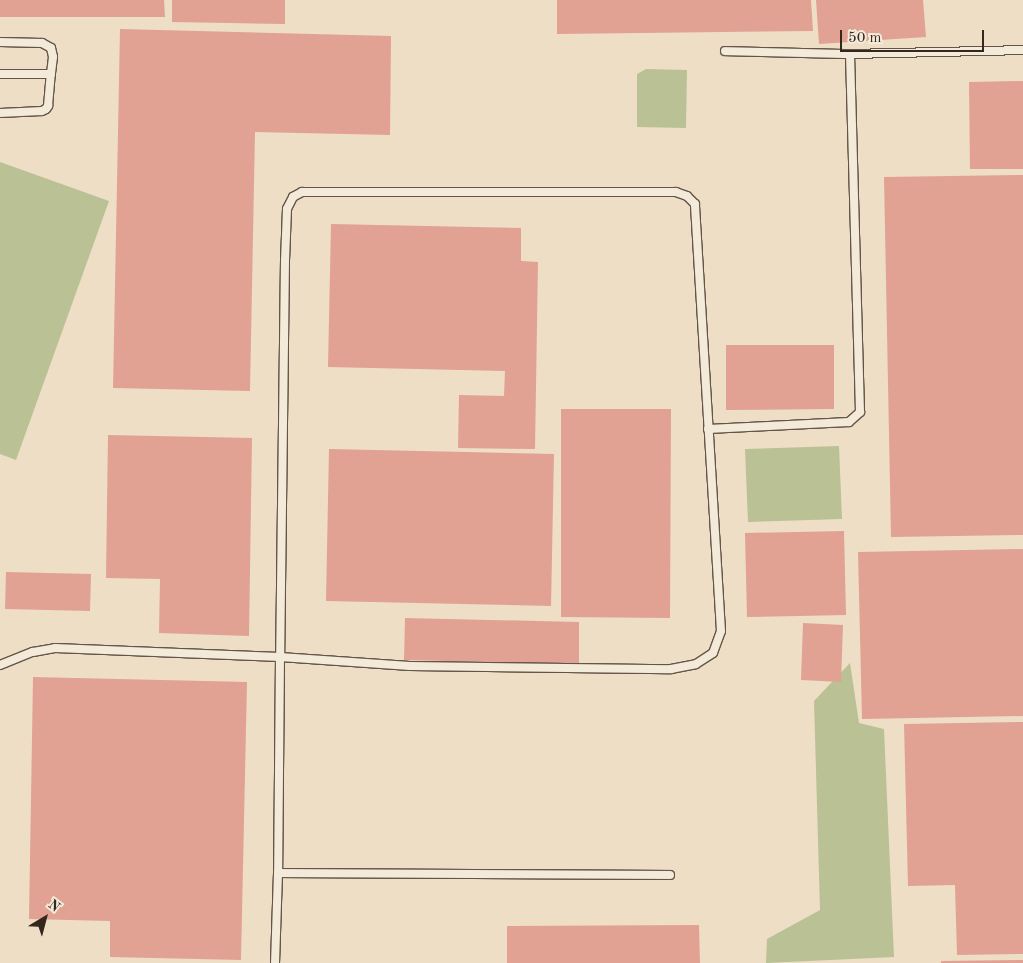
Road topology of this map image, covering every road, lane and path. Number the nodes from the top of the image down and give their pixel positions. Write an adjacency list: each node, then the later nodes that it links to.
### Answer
1 (0, 42): 6 (lane)
2 (1023, 50): 4 (lane)
3 (725, 51): 4 (lane)
4 (850, 54): 8 (lane)
5 (0, 74): 6 (lane)
6 (51, 74): 7 (lane)
7 (0, 113)
8 (708, 429): 9 (lane); 9 (lane)
9 (280, 657): 10 (lane); 11 (lane)
10 (0, 665)
11 (278, 873): 12 (lane); 13 (lane)
12 (670, 875)
13 (275, 963)

